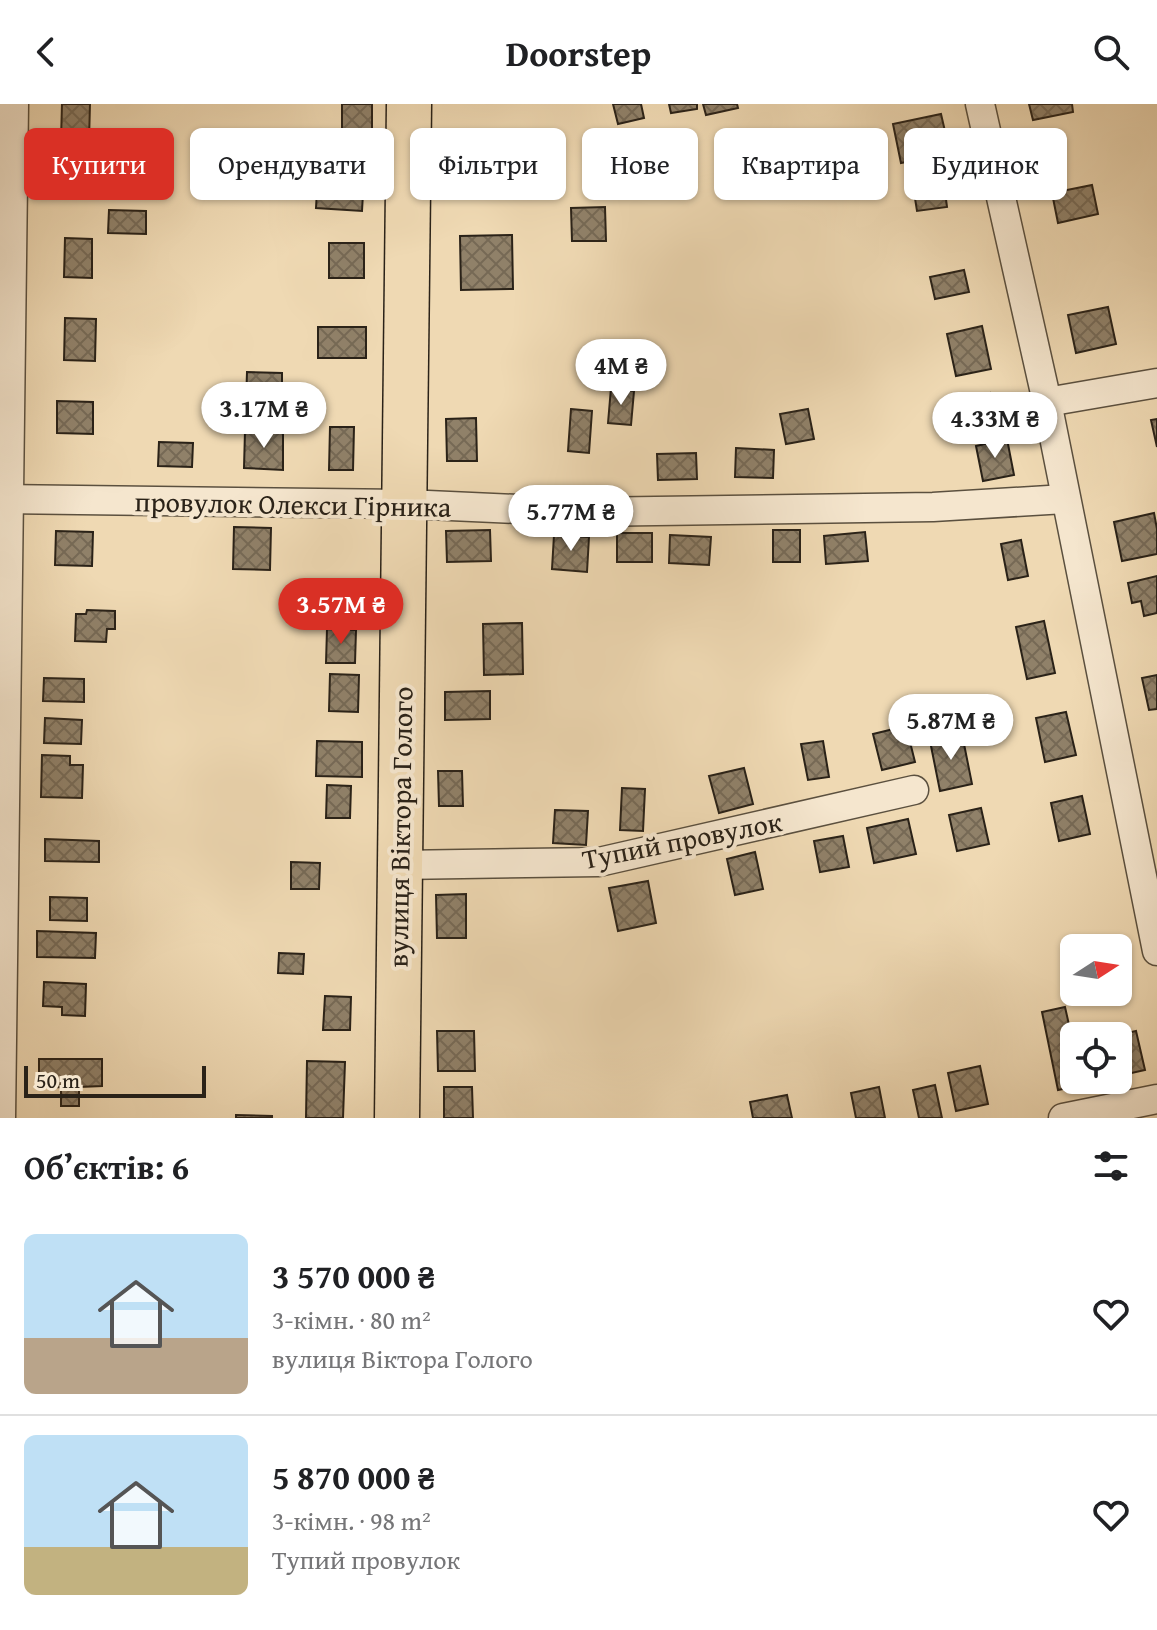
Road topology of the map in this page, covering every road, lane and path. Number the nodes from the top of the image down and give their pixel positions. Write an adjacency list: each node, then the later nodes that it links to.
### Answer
1 (14, 104): 6 (street)
2 (409, 104): 8 (main road, вулиця Віктора Голого)
3 (980, 104): 5 (street)
4 (1157, 383): 5 (street)
5 (1047, 402): 7 (street)
6 (4, 499): 8 (street, провулок Олекси Гірника); 13 (street)
7 (1065, 499): 8 (street, провулок Олекси Гірника); 11 (street)
8 (406, 504): 10 (main road, вулиця Віктора Голого)
9 (914, 790): 10 (street, Тупий провулок)
10 (399, 865): 14 (main road, вулиця Віктора Голого)
11 (1157, 951)
12 (1157, 1099): 15 (street)
13 (1, 1118)
14 (397, 1118)
15 (1063, 1118)

